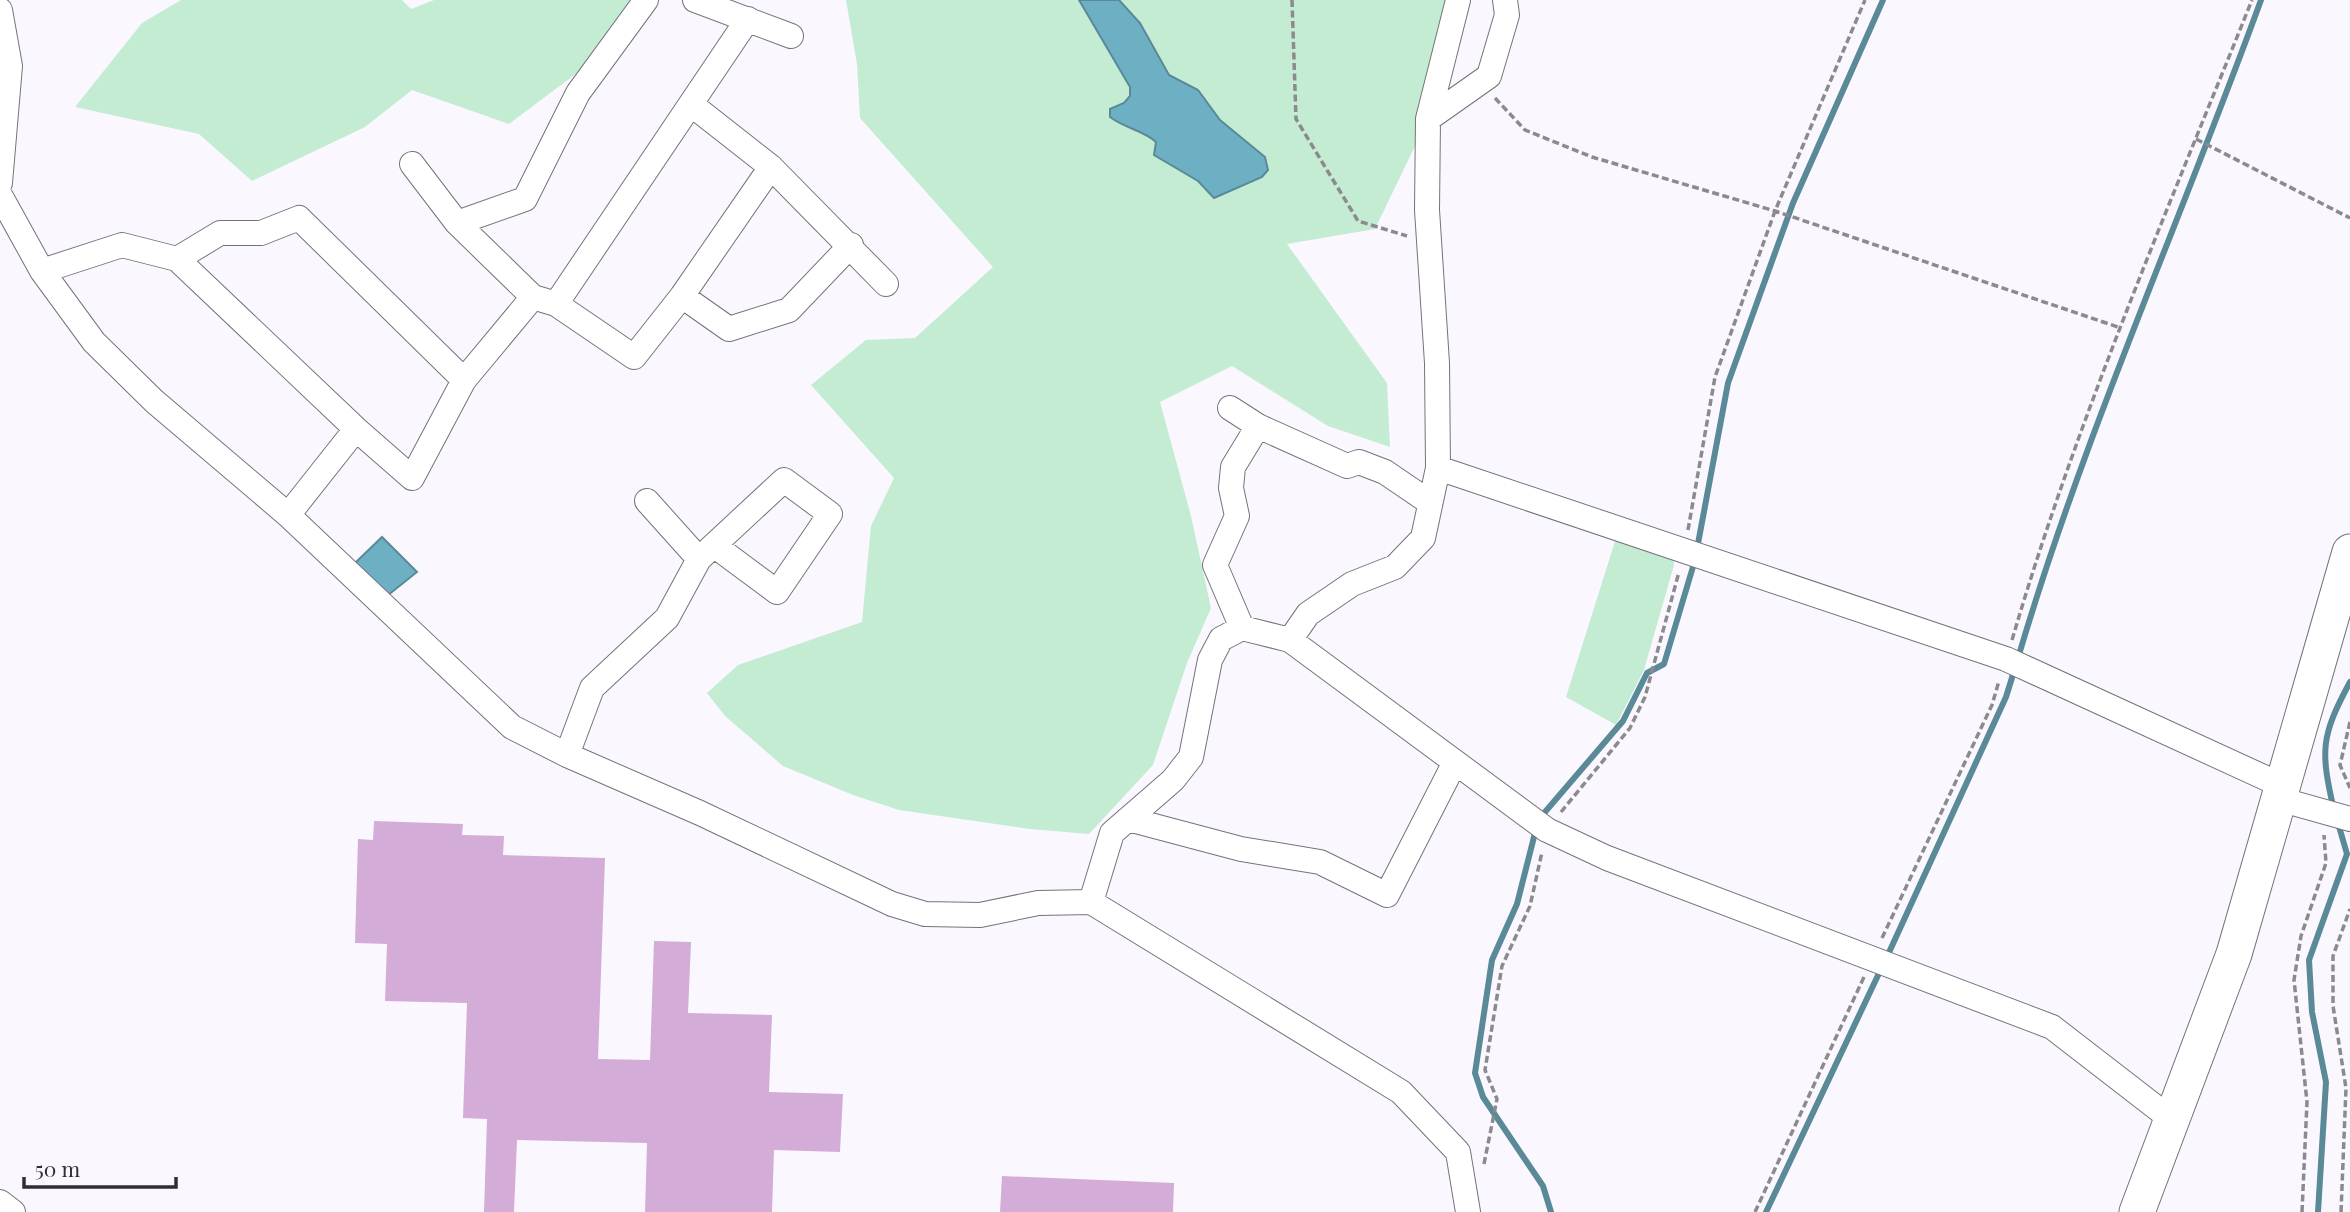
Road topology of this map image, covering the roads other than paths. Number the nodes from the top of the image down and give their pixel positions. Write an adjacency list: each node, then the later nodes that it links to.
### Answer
1 (646, 0): 14 (street)
2 (695, 0): 6 (street)
3 (1458, 0): 9 (street)
4 (1505, 0): 9 (street)
5 (0, 10): 12 (street)
6 (748, 19): 7 (street); 8 (street)
7 (791, 36)
8 (692, 105): 11 (street); 20 (street)
9 (1427, 119): 25 (street)
10 (412, 164): 14 (street)
11 (771, 167): 15 (street); 19 (street)
12 (0, 183)
13 (0, 195): 17 (street)
14 (457, 223): 20 (street)
15 (851, 245): 18 (street); 19 (street)
16 (177, 259): 17 (street); 21 (street); 24 (street)
17 (42, 271): 28 (street)
18 (886, 284)
19 (682, 296): 20 (street)
20 (544, 301): 21 (street)
21 (464, 380): 24 (street)
22 (1230, 408): 23 (street)
23 (1258, 425): 27 (street); 31 (street)
24 (356, 429): 28 (street)
25 (1438, 468): 27 (street); 35 (street)
26 (647, 501): 29 (street)
27 (1429, 502): 32 (street)
28 (288, 515): 33 (street)
29 (707, 552): 29 (street); 33 (street)
30 (2350, 552): 35 (street)
31 (1242, 628): 32 (street); 36 (street)
32 (1290, 640): 34 (street)
33 (567, 755): 38 (street)
34 (1454, 764): 36 (street); 39 (street)
35 (2281, 792): 37 (street); 39 (street)
36 (1128, 819): 38 (street)
37 (2350, 819)
38 (1091, 902): 42 (street)
39 (2171, 1119): 43 (street)
40 (0, 1202): 41 (street)
41 (13, 1212)
42 (1468, 1212)
43 (2137, 1212)

